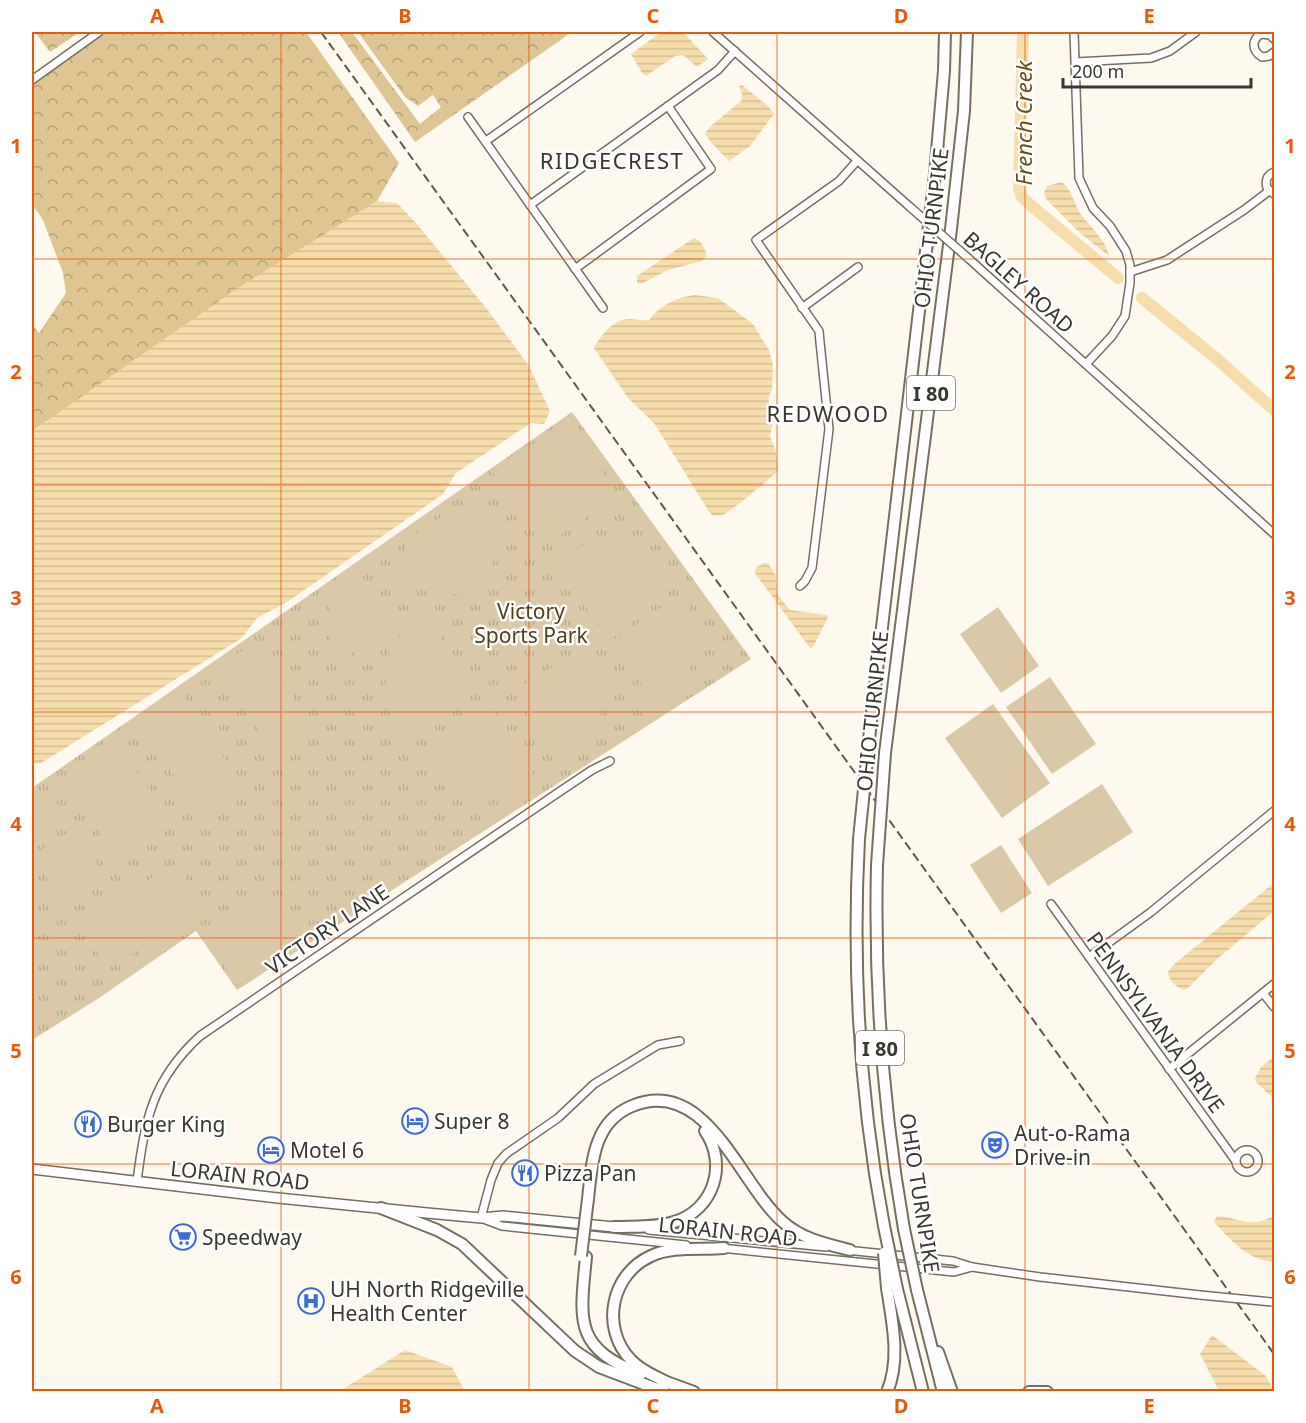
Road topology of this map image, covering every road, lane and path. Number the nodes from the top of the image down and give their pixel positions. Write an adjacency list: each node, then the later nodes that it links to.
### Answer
1 (99, 32): 13 (street)
2 (640, 32): 16 (street)
3 (713, 32): 10 (street, BAGLEY ROAD)
4 (945, 32): 51 (highway, OHIO TURNPIKE / I 80, bridge)
5 (967, 32): 53 (highway, OHIO TURNPIKE / I 80, bridge)
6 (1074, 32): 12 (street)
7 (1196, 32): 12 (street)
8 (1257, 34): 9 (street); 11 (street)
9 (1275, 39)
10 (735, 51): 14 (street); 17 (street, BAGLEY ROAD)
11 (1275, 52)
12 (1076, 62): 23 (street)
13 (32, 80)
14 (668, 106): 20 (street); 22 (street)
15 (468, 117): 16 (street)
16 (486, 141): 20 (street)
17 (857, 161): 25 (street); 26 (street, BAGLEY ROAD, bridge)
18 (1275, 172): 19 (street)
19 (1272, 193): 23 (street)
20 (530, 205): 22 (street)
21 (858, 267): 25 (street)
22 (575, 269): 24 (street)
23 (1130, 272): 26 (street)
24 (603, 308)
25 (802, 308): 28 (street)
26 (1086, 364): 27 (street, BAGLEY ROAD)
27 (1275, 534)
28 (800, 586)
29 (610, 760): 40 (street, VICTORY LANE)
30 (1275, 811): 32 (street)
31 (1051, 904): 32 (street, PENNSYLVANIA DRIVE)
32 (1089, 957): 37 (street, PENNSYLVANIA DRIVE)
33 (1275, 984): 34 (street)
34 (1263, 993): 35 (street); 37 (street)
35 (1275, 1006)
36 (680, 1041): 43 (street)
37 (1169, 1069): 38 (street, PENNSYLVANIA DRIVE)
38 (1235, 1160)
39 (32, 1169): 40 (main road, LORAIN ROAD)
40 (137, 1181): 42 (main road, LORAIN ROAD)
41 (590, 1200): 44 (highway); 47 (highway); 48 (highway, bridge)
42 (381, 1208): 43 (main road, LORAIN ROAD); 54 (highway)
43 (481, 1218): 44 (main road, LORAIN ROAD); 46 (street, LORAIN ROAD)
44 (614, 1227): 45 (street, LORAIN ROAD)
45 (824, 1247): 47 (street, LORAIN ROAD); 49 (street)
46 (724, 1248): 49 (street, LORAIN ROAD); 55 (highway)
47 (850, 1251): 50 (street, LORAIN ROAD)
48 (584, 1257): 54 (highway); 55 (highway)
49 (823, 1258): 50 (street, LORAIN ROAD)
50 (972, 1267): 52 (street, LORAIN ROAD, bridge)
51 (892, 1289): 57 (highway); 58 (highway, OHIO TURNPIKE)
52 (1273, 1303)
53 (926, 1328): 59 (highway, OHIO TURNPIKE / I 80); 60 (highway)
54 (629, 1377): 55 (highway)
55 (665, 1387): 56 (highway)
56 (694, 1392)
57 (886, 1392)
58 (923, 1392)
59 (943, 1392)
60 (952, 1392)
61 (1029, 1392): 62 (highway)
62 (1047, 1392)

